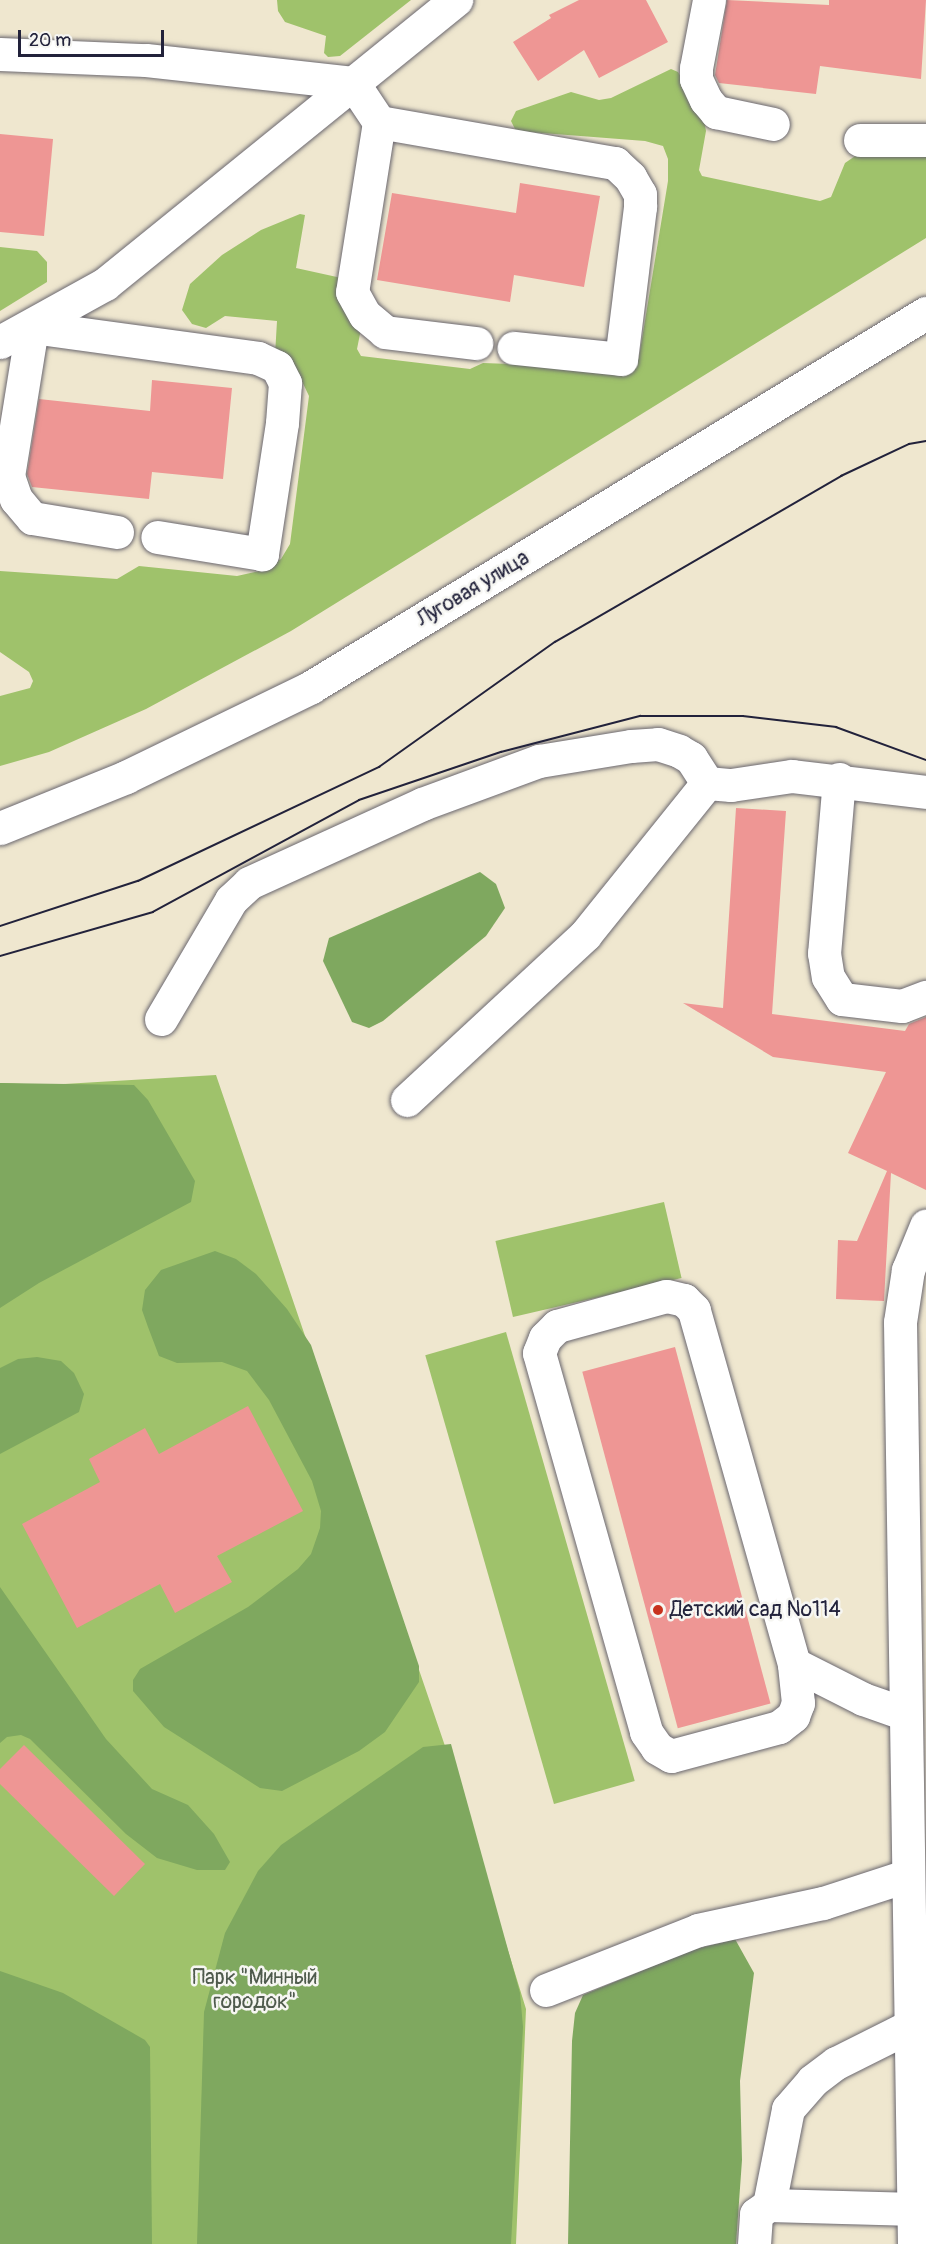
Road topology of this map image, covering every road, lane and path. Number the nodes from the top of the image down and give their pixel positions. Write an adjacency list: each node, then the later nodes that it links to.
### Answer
1 (456, 0): 4 (main road)
2 (709, 0): 6 (main road)
3 (0, 54): 4 (main road)
4 (353, 83): 5 (main road); 10 (main road)
5 (379, 122): 12 (main road); 13 (main road)
6 (773, 124)
7 (861, 140): 8 (main road)
8 (926, 140)
9 (926, 313): 19 (main road, Луговая улица)
10 (32, 327): 11 (main road); 14 (main road); 15 (main road)
11 (0, 342)
12 (476, 343)
13 (514, 348)
14 (117, 532)
15 (157, 537)
16 (839, 779): 17 (main road); 18 (main road); 20 (main road)
17 (707, 783): 21 (main road); 22 (main road)
18 (926, 792)
19 (0, 828)
20 (926, 997)
21 (161, 1019)
22 (408, 1100)
23 (926, 1226): 25 (main road)
24 (794, 1664): 24 (main road); 25 (main road)
25 (903, 1713): 26 (main road)
26 (906, 1876): 27 (main road); 28 (main road)
27 (546, 1990)
28 (910, 2026): 29 (main road); 30 (main road)
29 (769, 2205): 30 (main road); 31 (main road)
30 (915, 2209): 32 (main road)
31 (754, 2244)
32 (914, 2244)

